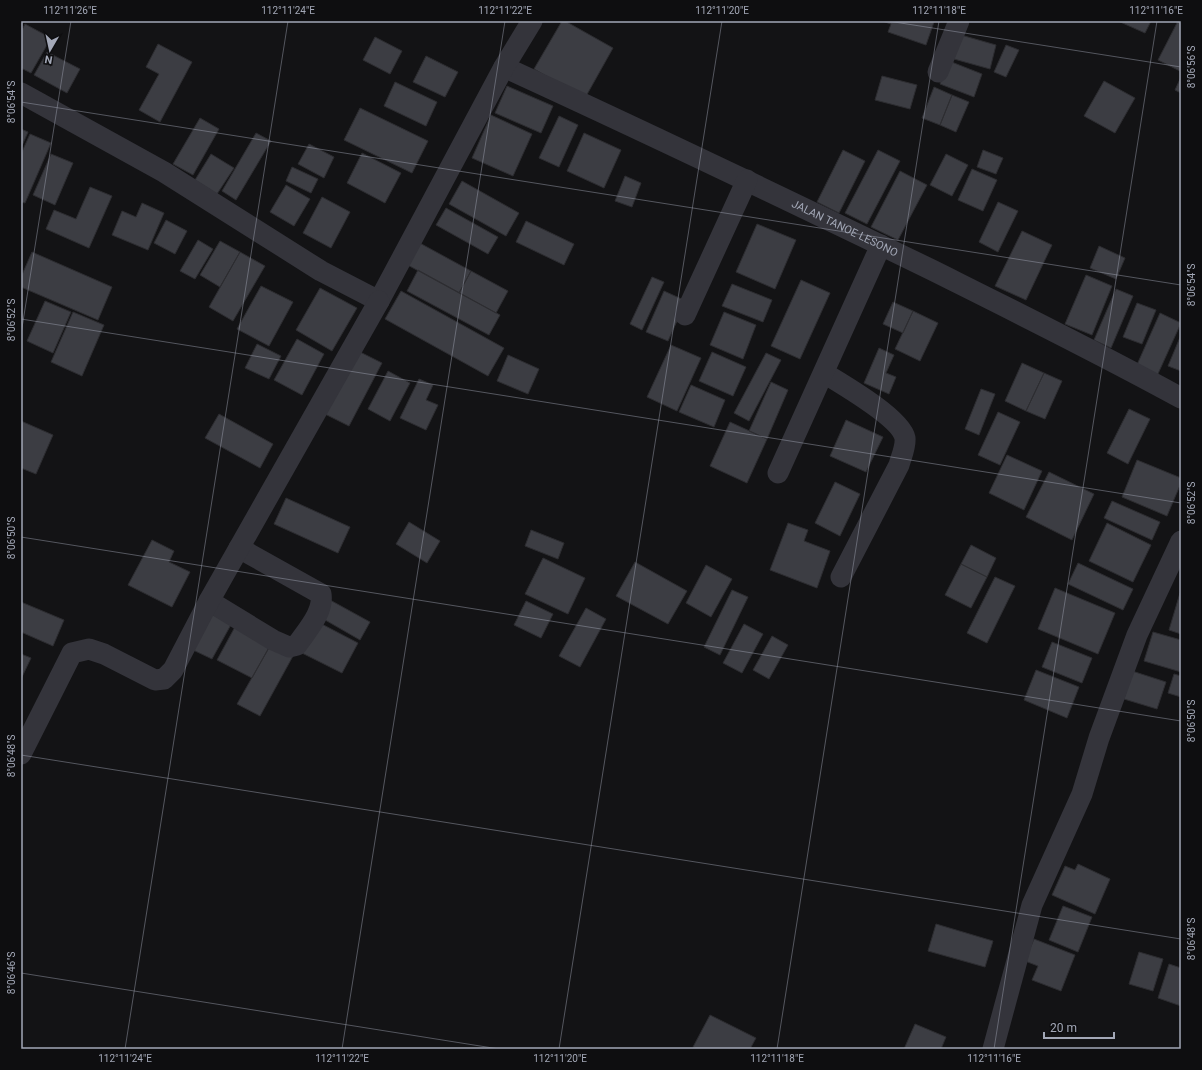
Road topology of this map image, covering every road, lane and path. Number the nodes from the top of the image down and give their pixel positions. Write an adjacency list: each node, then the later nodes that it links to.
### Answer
1 (532, 21): 3 (street)
2 (959, 21): 4 (street)
3 (504, 68): 6 (street, JALAN TANOE LESONO); 8 (street)
4 (938, 72)
5 (21, 93): 8 (street)
6 (746, 180): 7 (street, JALAN TANOE LESONO); 9 (street)
7 (880, 245): 10 (street); 11 (street, JALAN TANOE LESONO)
8 (379, 301): 14 (street)
9 (685, 315)
10 (824, 373): 12 (street); 15 (street)
11 (1181, 398)
12 (778, 473)
13 (1181, 541): 18 (street)
14 (239, 548): 16 (street); 16 (street)
15 (841, 577)
16 (209, 601): 17 (street)
17 (21, 754)
18 (993, 1049)

